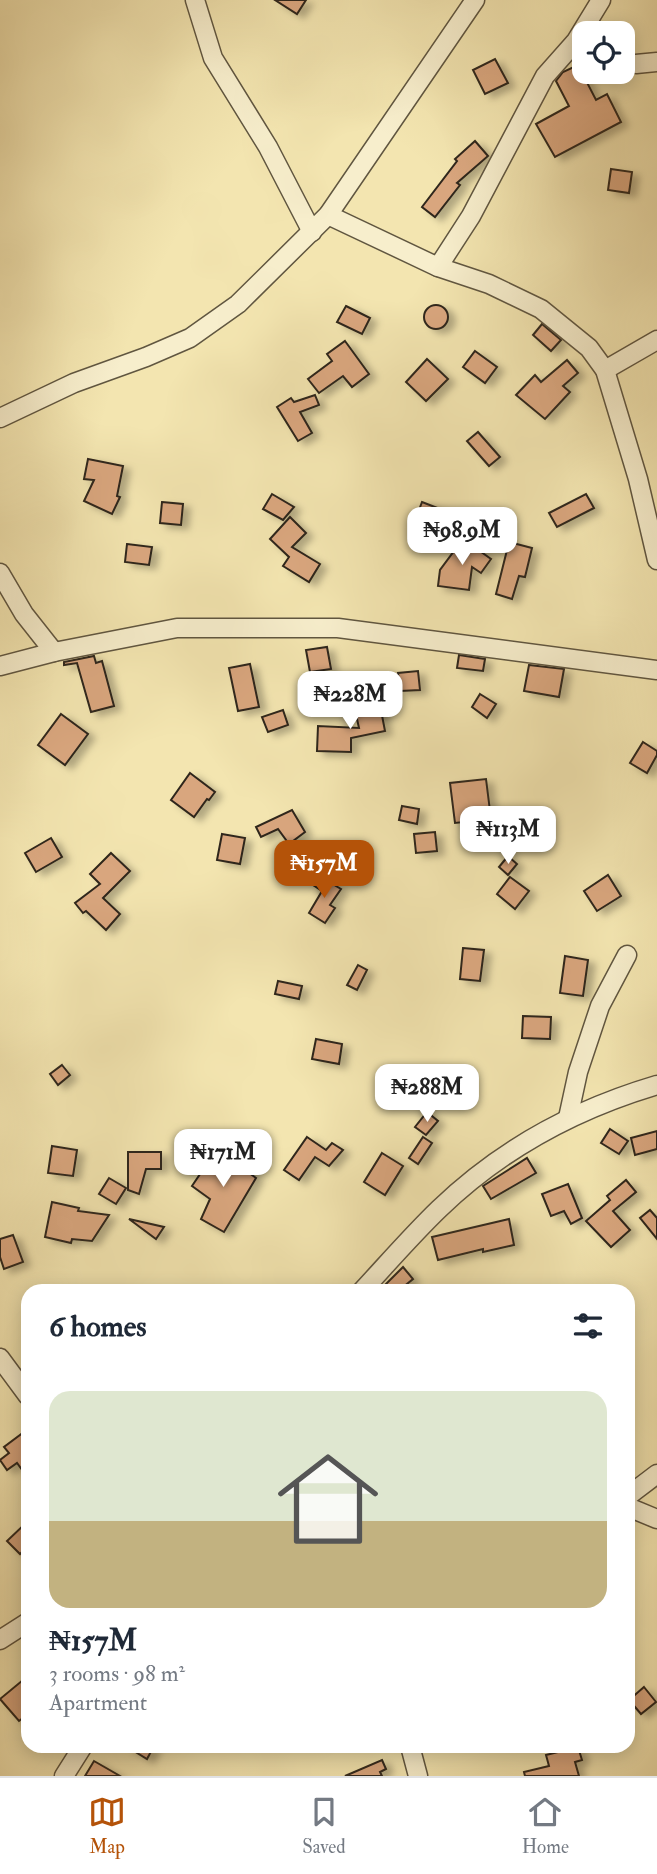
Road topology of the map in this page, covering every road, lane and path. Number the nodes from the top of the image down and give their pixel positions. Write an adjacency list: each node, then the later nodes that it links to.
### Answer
1 (195, 0): 7 (street)
2 (475, 0): 6 (street)
3 (601, 0): 8 (street)
4 (657, 62): 5 (street)
5 (636, 64)
6 (328, 215): 7 (street); 8 (street)
7 (312, 232): 11 (street)
8 (438, 267): 10 (street)
9 (657, 340): 10 (street)
10 (605, 370): 12 (street)
11 (0, 418)
12 (657, 560)
13 (0, 573): 14 (street)
14 (54, 652): 15 (street); 16 (street)
15 (0, 666)
16 (657, 670)
17 (627, 955): 19 (street)
18 (657, 1085): 19 (street)
19 (568, 1118): 20 (street)
20 (369, 1284)
21 (0, 1358): 22 (street)
22 (21, 1386)
23 (657, 1474): 24 (street)
24 (635, 1491)
25 (635, 1510): 26 (street)
26 (657, 1519)
27 (21, 1626): 28 (street)
28 (0, 1640)
29 (79, 1753): 31 (street)
30 (412, 1753): 32 (street)
31 (64, 1776)
32 (418, 1776)

